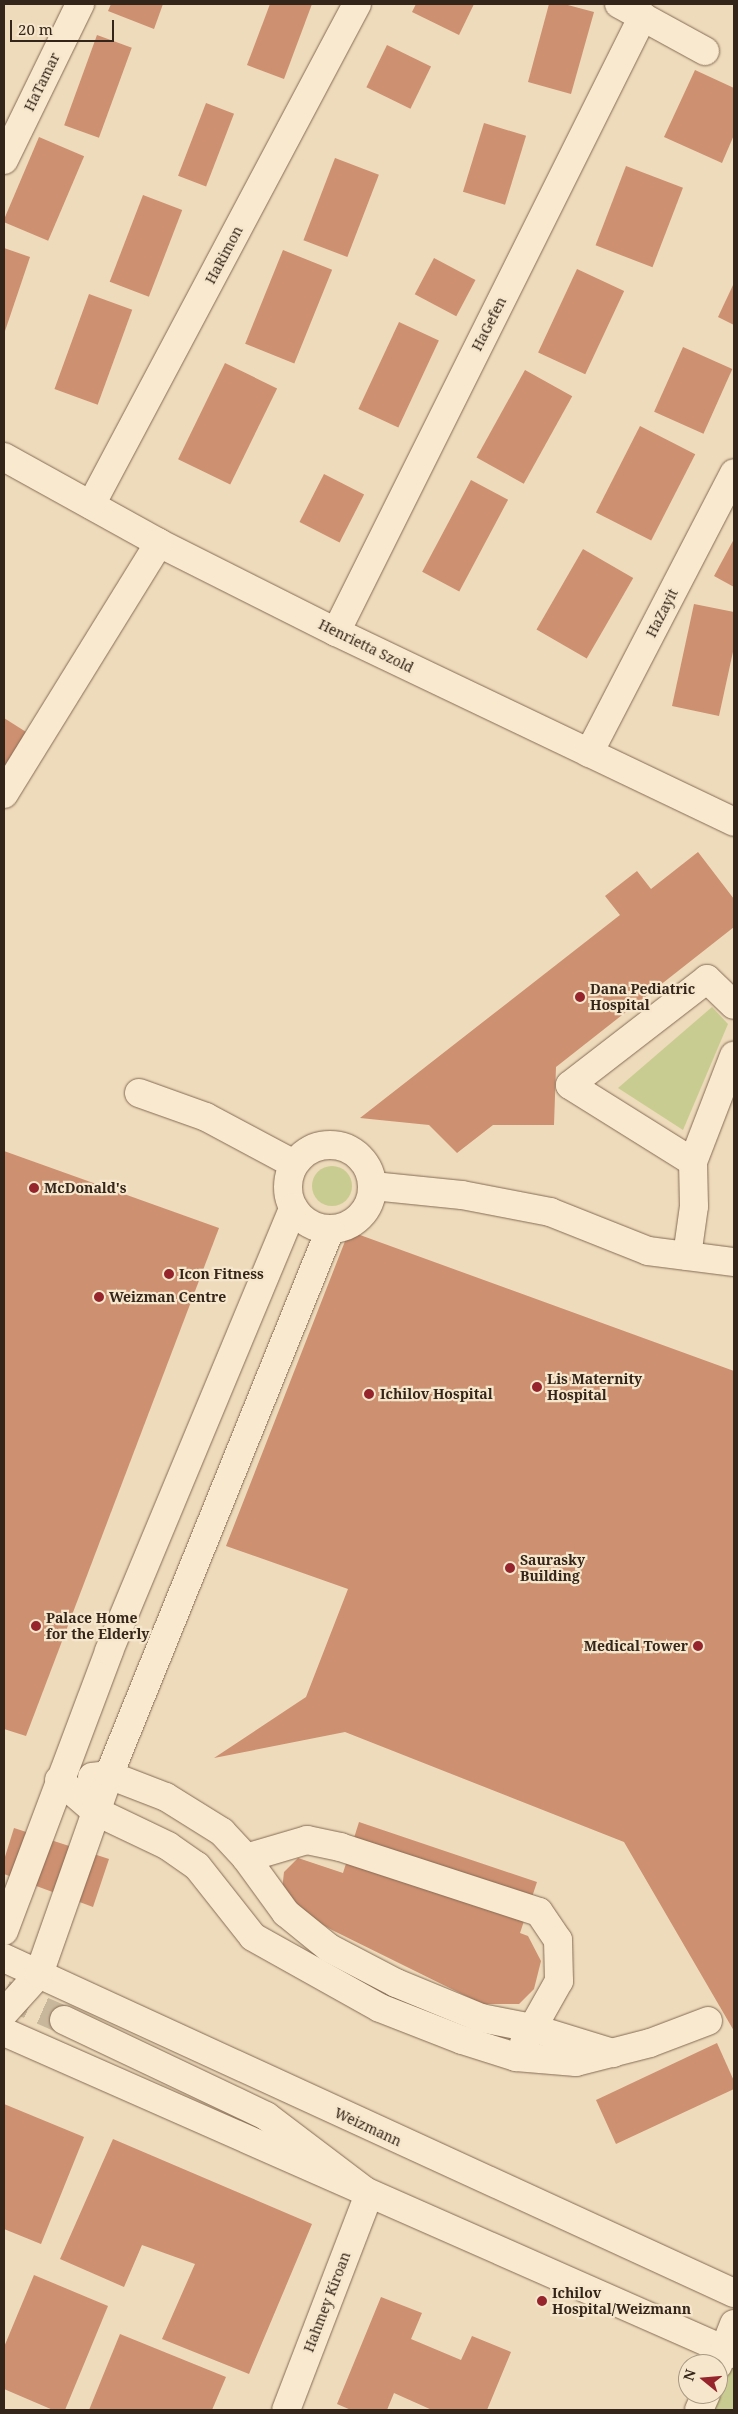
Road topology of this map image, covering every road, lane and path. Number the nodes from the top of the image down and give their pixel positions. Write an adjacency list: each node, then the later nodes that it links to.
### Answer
1 (80, 4): 6 (street, HaTamar)
2 (357, 4): 9 (street, HaRimon)
3 (619, 4): 4 (street)
4 (643, 16): 5 (street); 11 (street, HaGefen)
5 (705, 51)
6 (4, 160)
7 (4, 457): 9 (street, Henrietta Szold)
8 (734, 473): 12 (street, HaZayit)
9 (91, 505): 10 (street, Henrietta Szold)
10 (159, 542): 11 (street, Henrietta Szold); 13 (street)
11 (336, 632): 12 (street, Henrietta Szold)
12 (589, 753): 14 (street, Henrietta Szold)
13 (4, 794)
14 (734, 822)
15 (734, 1005): 18 (street)
16 (734, 1056): 18 (street)
17 (139, 1093): 19 (street)
18 (693, 1162): 23 (street)
19 (294, 1164): 20 (street); 21 (street)
20 (373, 1186): 22 (street); 23 (street)
21 (293, 1208): 22 (street); 26 (street)
22 (330, 1230): 25 (street)
23 (687, 1256): 24 (street)
24 (734, 1262)
25 (109, 1775): 26 (street); 27 (street); 28 (street)
26 (59, 1780): 27 (street); 29 (street)
27 (95, 1811): 31 (street); 38 (street)
28 (246, 1858): 35 (street); 35 (street)
29 (4, 1931)
30 (4, 1958): 31 (street, Weizmann)
31 (39, 1974): 32 (street); 40 (street, Weizmann)
32 (4, 2013)
33 (64, 2020): 39 (street)
34 (708, 2021): 37 (street)
35 (532, 2028): 37 (street); 38 (street)
36 (4, 2032): 39 (street)
37 (614, 2053): 38 (street)
38 (516, 2057)
39 (369, 2194): 42 (street); 44 (street, Hahmey Kiroan)
40 (734, 2293)
41 (734, 2324): 43 (street)
42 (721, 2354)
43 (726, 2354)
44 (286, 2410)

